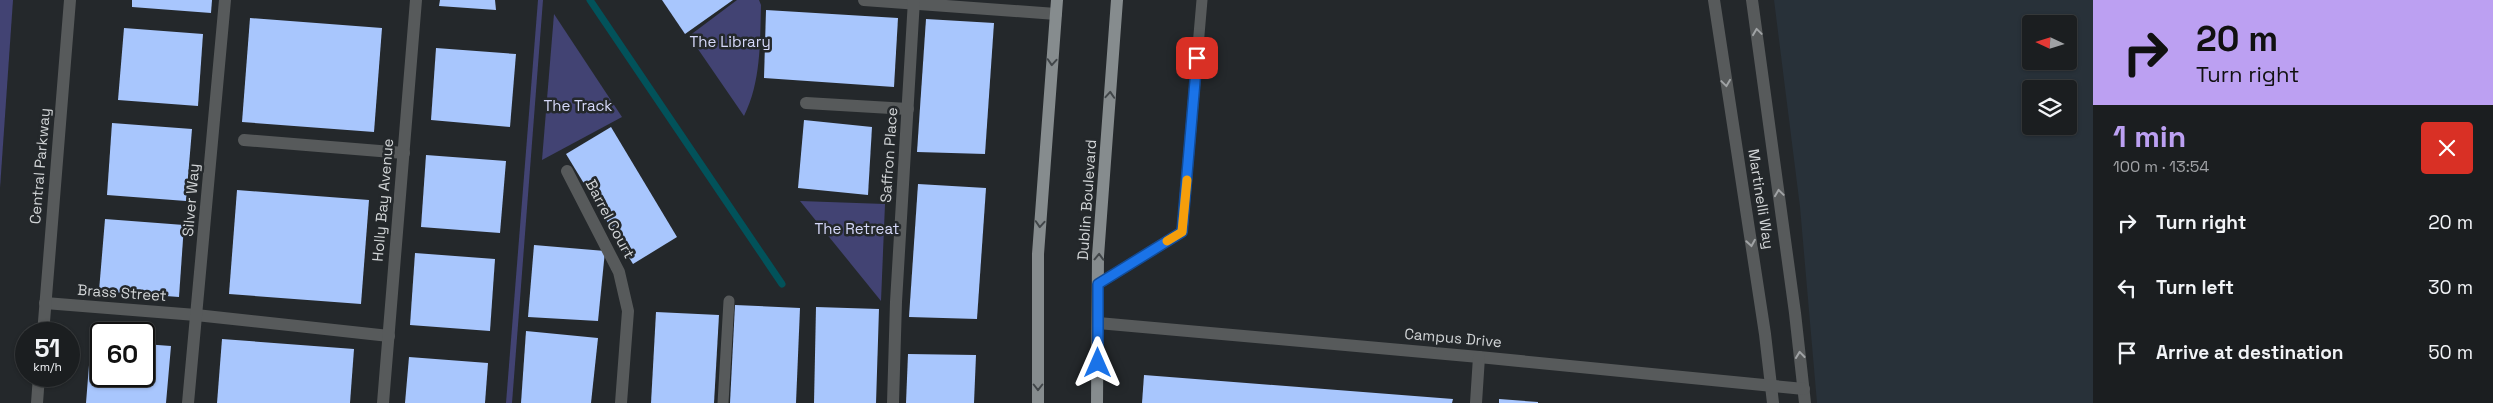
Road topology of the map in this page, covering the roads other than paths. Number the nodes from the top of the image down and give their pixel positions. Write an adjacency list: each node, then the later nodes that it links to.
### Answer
1 (70, 0): 19 (street, Central Parkway)
2 (225, 0): 20 (street, Silver Way)
3 (416, 0): 15 (street, Holly Bay Avenue)
4 (864, 0): 10 (street)
5 (1057, 0): 11 (main road)
6 (1117, 0): 17 (main road, Dublin Boulevard, one-way to 6)
7 (1202, 0): 17 (lane)
8 (1714, 0): 25 (street, Martinelli Way, one-way to 25)
9 (1752, 0): 27 (street, Martinelli Way, one-way to 9)
10 (914, 2): 11 (street); 13 (street, Saffron Place)
11 (1056, 14): 34 (main road, one-way to 34)
12 (806, 103): 13 (street)
13 (908, 109): 33 (street, Saffron Place)
14 (244, 140): 15 (street)
15 (404, 153): 23 (street, Holly Bay Avenue)
16 (567, 171): 31 (street, Barrel Court)
17 (1098, 284): 22 (main road, Dublin Boulevard)
18 (729, 301): 32 (lane)
19 (45, 303): 20 (street, Brass Street); 21 (street, Central Parkway)
20 (196, 315): 23 (street, Brass Street); 29 (street, Silver Way)
21 (44, 322)
22 (1098, 323): 24 (street, Campus Drive); 35 (main road, Dublin Boulevard)
23 (388, 336): 30 (street, Holly Bay Avenue)
24 (1479, 357): 25 (street, Campus Drive); 36 (street)
25 (1772, 386): 27 (street, Campus Drive); 37 (street, Martinelli Way)
26 (38, 387): 28 (street)
27 (1804, 389): 38 (street, Martinelli Way)
28 (37, 403)
29 (188, 403)
30 (383, 403)
31 (621, 403)
32 (723, 403)
33 (893, 403)
34 (1038, 403)
35 (1097, 403)
36 (1476, 403)
37 (1773, 403)
38 (1806, 403)

